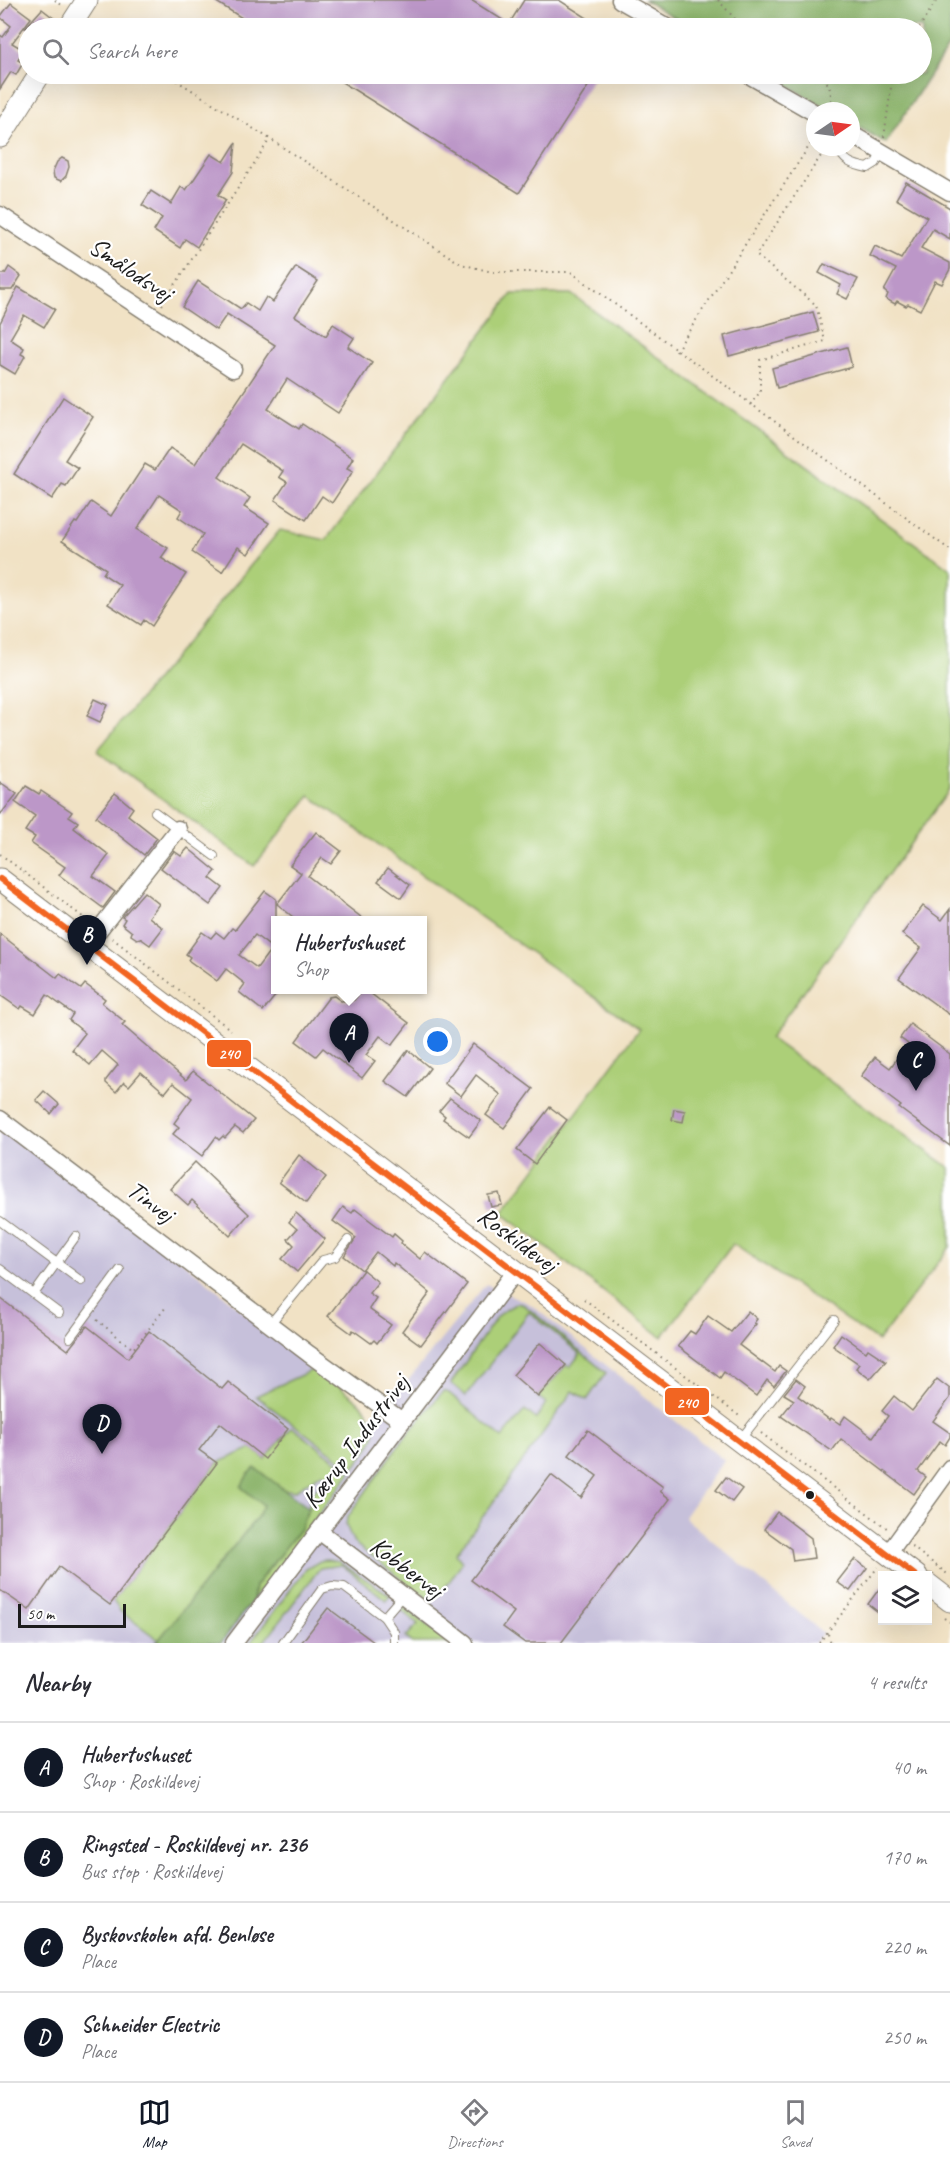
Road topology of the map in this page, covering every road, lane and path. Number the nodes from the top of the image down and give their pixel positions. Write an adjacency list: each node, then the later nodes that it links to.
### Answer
1 (87, 0): 5 (street)
2 (620, 0): 6 (street)
3 (718, 0): 7 (path)
4 (937, 0): 8 (path)
5 (75, 18)
6 (652, 18)
7 (734, 18)
8 (925, 18)
9 (34, 84): 16 (street)
10 (182, 84): 17 (path)
11 (764, 84): 15 (street)
12 (828, 84): 14 (path)
13 (892, 84): 20 (path)
14 (831, 102)
15 (806, 108)
16 (0, 137)
17 (270, 139): 25 (path); 26 (path)
18 (860, 139): 20 (street)
19 (806, 151): 26 (path)
20 (882, 151): 22 (lane); 23 (street)
21 (820, 156): 28 (path)
22 (841, 156)
23 (950, 192)
24 (0, 215): 25 (street, Smålodsvej)
25 (154, 317): 27 (street, Smålodsvej)
26 (676, 351): 28 (path)
27 (233, 369)
28 (750, 405): 29 (path)
29 (950, 550)
30 (155, 812): 31 (lane)
31 (178, 829): 33 (lane); 35 (street)
32 (0, 854): 35 (path)
33 (214, 856)
34 (0, 879): 35 (street, Roskildevej)
35 (93, 937): 36 (path); 44 (street, Roskildevej)
36 (236, 1034)
37 (0, 1119): 52 (street, Tinvej)
38 (0, 1221): 41 (lane)
39 (76, 1236): 41 (lane)
40 (348, 1240): 52 (lane)
41 (56, 1262): 45 (lane); 46 (lane)
42 (0, 1269): 46 (lane)
43 (120, 1270): 50 (lane)
44 (516, 1271): 54 (street, Kærup Industrivej); 55 (street, Roskildevej)
45 (81, 1281)
46 (34, 1294): 49 (lane)
47 (583, 1298): 55 (path)
48 (166, 1307): 50 (path)
49 (59, 1313)
50 (88, 1313): 53 (lane)
51 (834, 1320): 55 (lane)
52 (270, 1324): 54 (street, Tinvej)
53 (70, 1338)
54 (402, 1421): 57 (street, Kærup Industrivej)
55 (745, 1433): 58 (street, Roskildevej); 58 (path)
56 (950, 1468): 58 (street)
57 (319, 1531): 62 (street, Kobbervej); 66 (street, Kærup Industrivej)
58 (894, 1546): 59 (street, Roskildevej); 60 (path); 65 (path)
59 (914, 1571)
60 (950, 1576)
61 (932, 1588): 63 (street)
62 (403, 1595): 64 (lane); 69 (street, Kobbervej)
63 (950, 1601)
64 (384, 1617): 67 (lane); 68 (lane)
65 (827, 1633): 70 (path); 71 (path)
66 (234, 1643)
67 (283, 1643)
68 (394, 1643)
69 (465, 1643)
70 (819, 1643)
71 (831, 1643)

